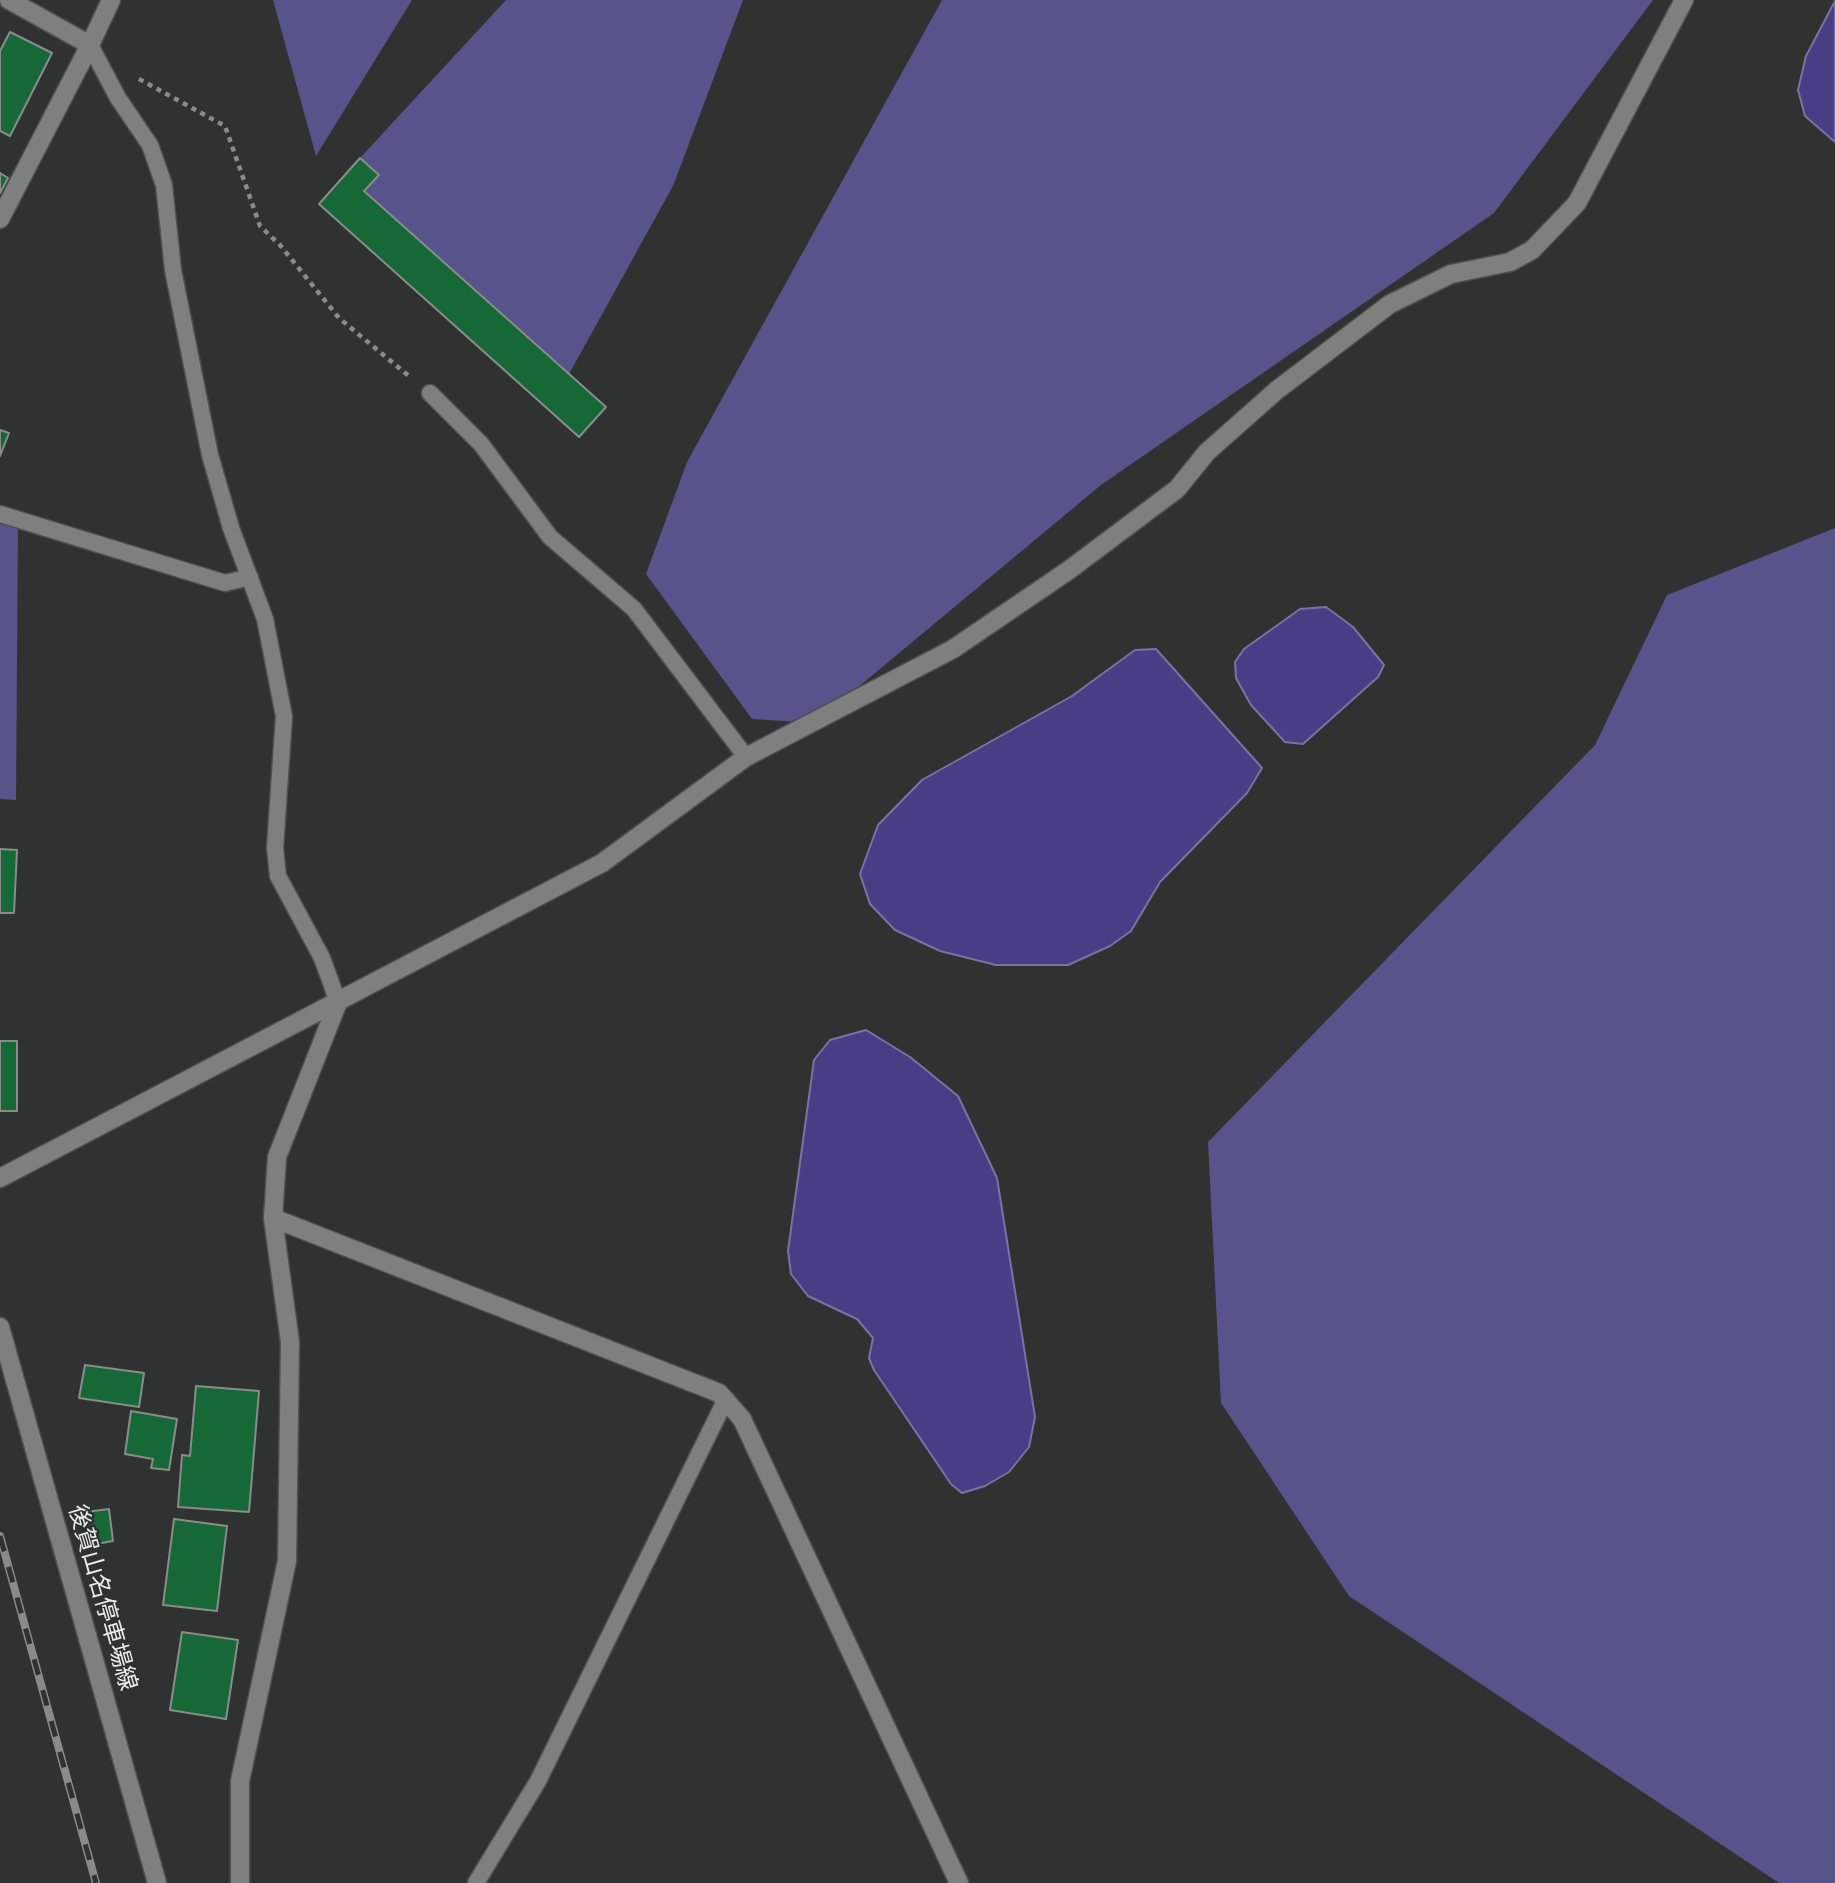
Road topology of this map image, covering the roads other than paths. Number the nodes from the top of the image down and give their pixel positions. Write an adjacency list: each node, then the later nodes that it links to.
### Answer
1 (9, 0): 4 (street)
2 (111, 0): 4 (street)
3 (1684, 0): 9 (street)
4 (90, 45): 5 (street); 8 (lane)
5 (0, 219)
6 (430, 393): 9 (lane)
7 (0, 514): 8 (lane)
8 (250, 577): 10 (lane)
9 (746, 757): 10 (street)
10 (338, 1002): 11 (street); 12 (street)
11 (0, 1178)
12 (272, 1218): 14 (street); 16 (street)
13 (0, 1327): 15 (street, 後賀山名停車場線)
14 (726, 1399): 17 (lane); 18 (street)
15 (157, 1883)
16 (240, 1883)
17 (477, 1883)
18 (959, 1883)

